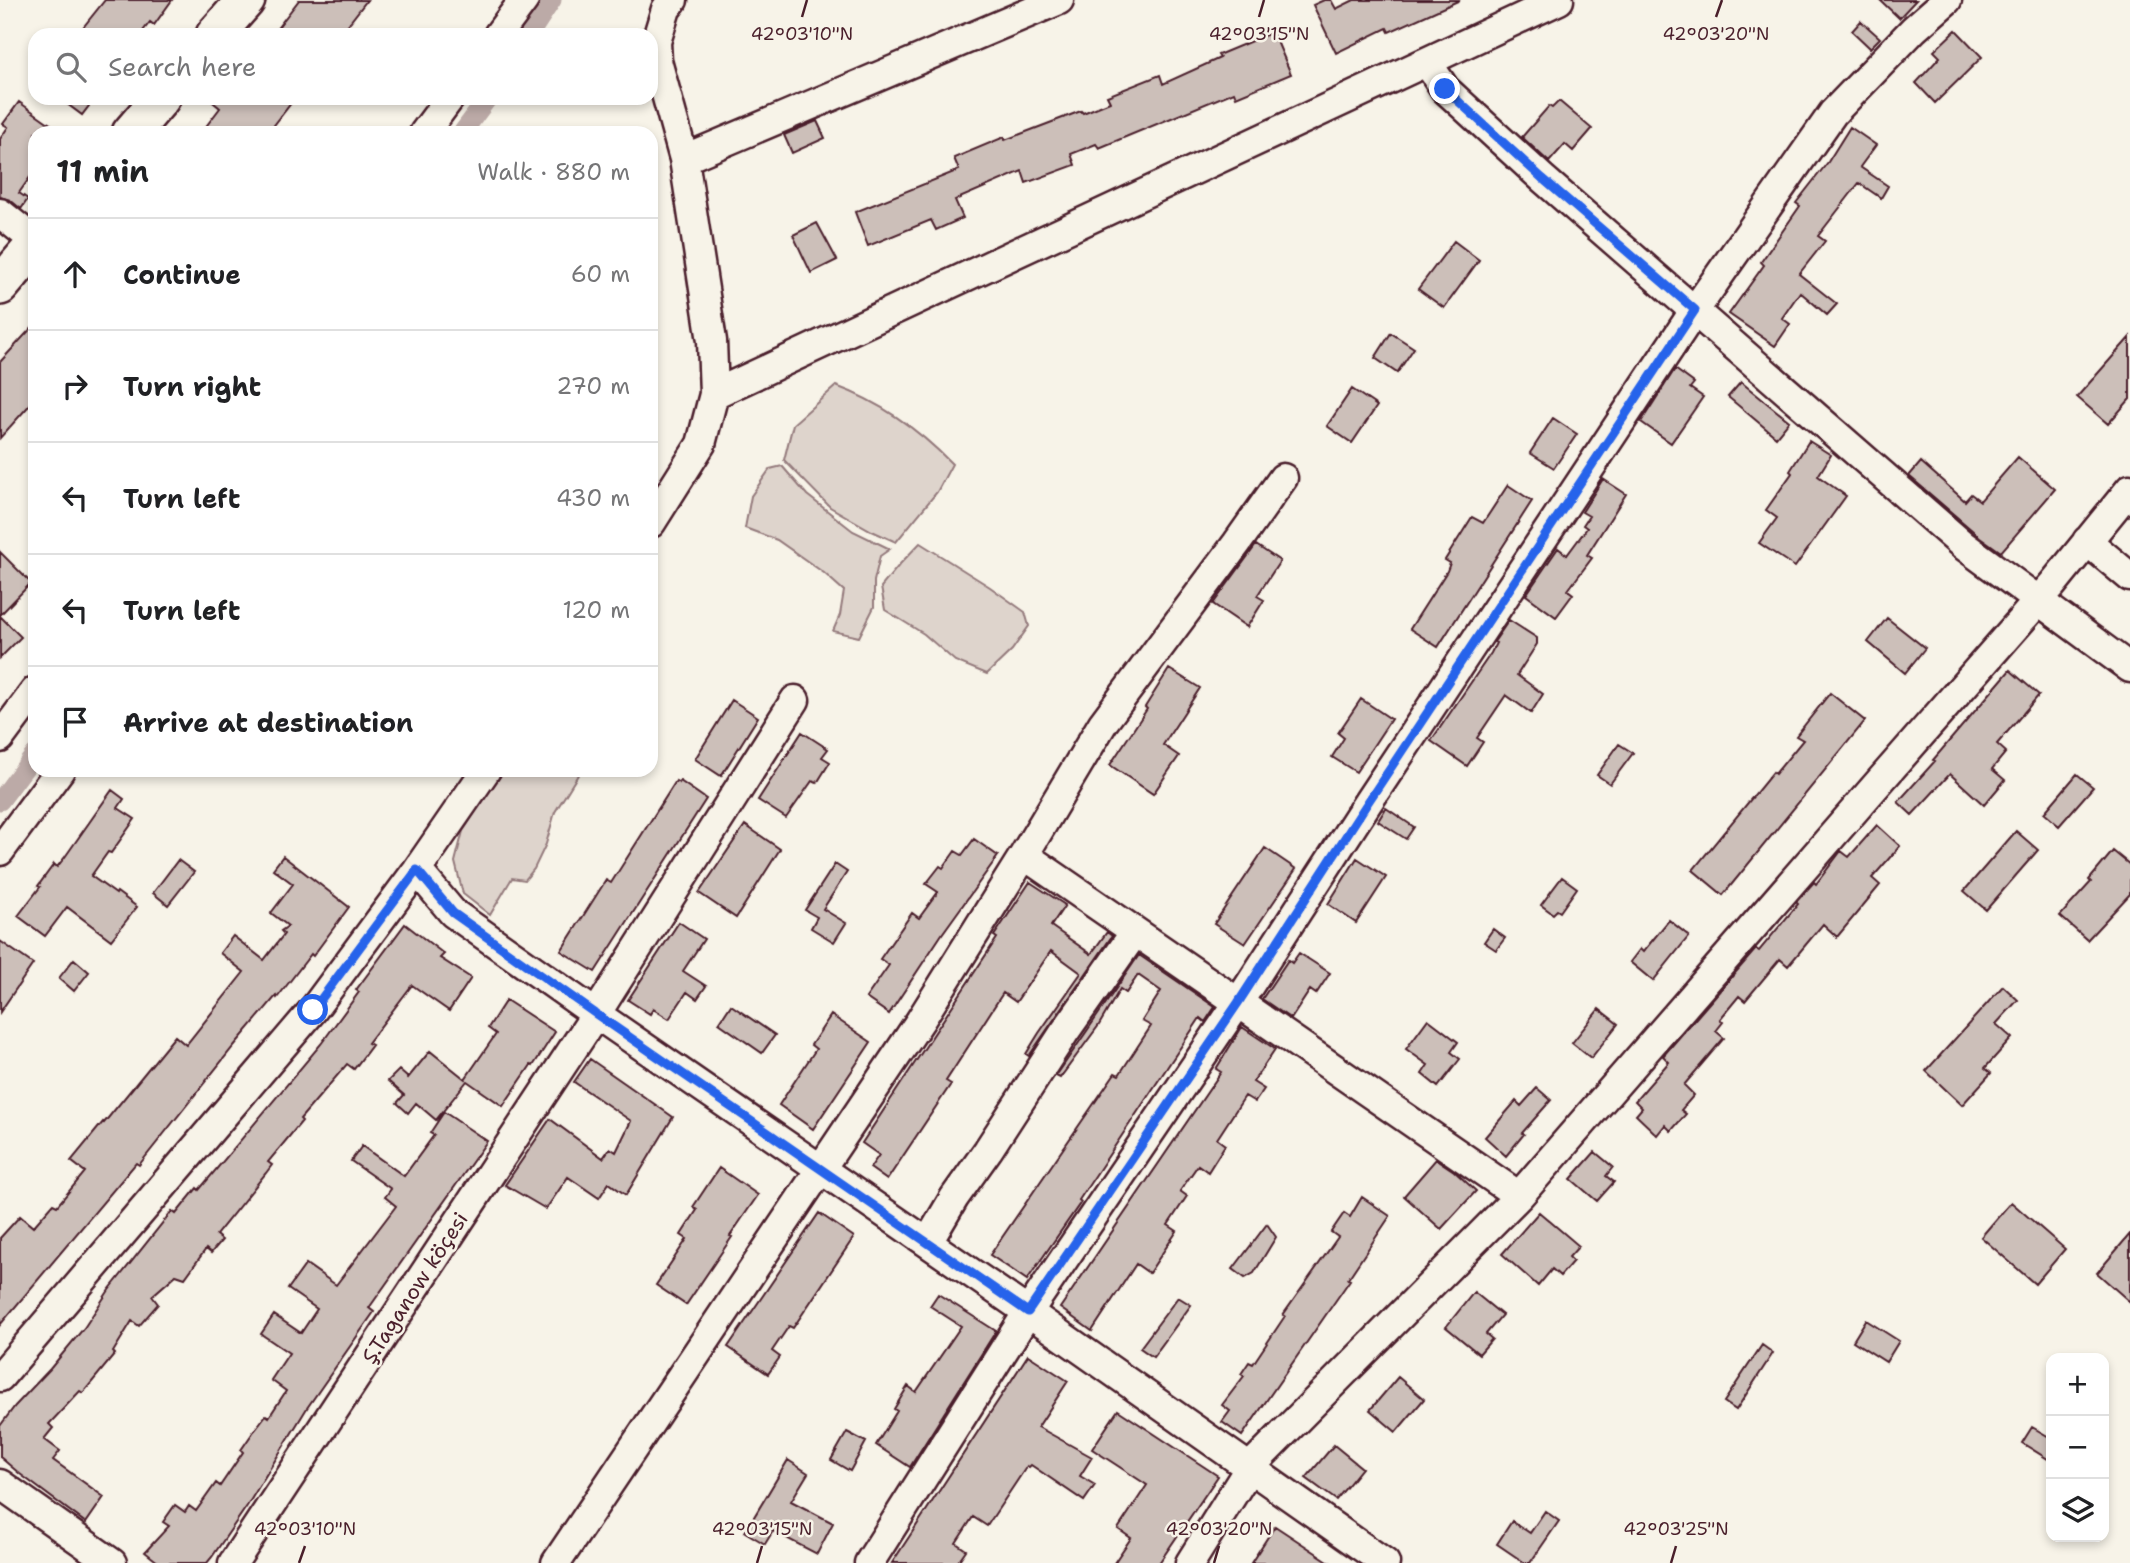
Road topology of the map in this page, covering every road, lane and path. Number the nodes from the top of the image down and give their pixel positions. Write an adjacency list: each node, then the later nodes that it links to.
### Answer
1 (246, 0): 7 (main road)
2 (524, 0): 8 (street)
3 (673, 0): 9 (street)
4 (1059, 0): 16 (street)
5 (1559, 0): 10 (street)
6 (1947, 0): 21 (street)
7 (221, 28)
8 (503, 28)
9 (658, 35)
10 (1427, 62): 21 (street); 22 (street)
11 (658, 65): 16 (street)
12 (155, 105): 14 (main road)
13 (445, 105): 15 (street)
14 (137, 126)
15 (429, 126)
16 (684, 159): 22 (street)
17 (0, 213): 18 (street)
18 (28, 237)
19 (28, 252): 20 (main road)
20 (0, 286)
21 (1695, 310): 28 (street); 39 (street)
22 (714, 394): 25 (street)
23 (1283, 478): 36 (street)
24 (2130, 489): 26 (street)
25 (658, 512)
26 (2087, 541): 27 (street); 28 (street)
27 (2130, 577)
28 (2039, 600): 29 (street); 42 (street)
29 (2130, 668)
30 (28, 700): 32 (street)
31 (795, 700): 40 (street, Ş.Taganow köçesi)
32 (0, 738)
33 (55, 777): 35 (street)
34 (481, 777): 37 (street)
35 (0, 851)
36 (1024, 855): 38 (street); 41 (street)
37 (417, 870): 40 (street); 45 (street)
38 (1135, 932): 39 (street); 43 (street)
39 (1238, 1003): 42 (street); 44 (street)
40 (596, 1014): 41 (street); 49 (street, Ş.Taganow köçesi)
41 (821, 1168): 43 (street); 50 (street)
42 (1519, 1196): 46 (street)
43 (928, 1242): 44 (street)
44 (1028, 1312): 46 (street); 51 (street)
45 (0, 1377)
46 (1250, 1467): 52 (street); 53 (street)
47 (0, 1484): 48 (street)
48 (112, 1563)
49 (233, 1563)
50 (556, 1563)
51 (869, 1563)
52 (1190, 1563)
53 (1385, 1563)

